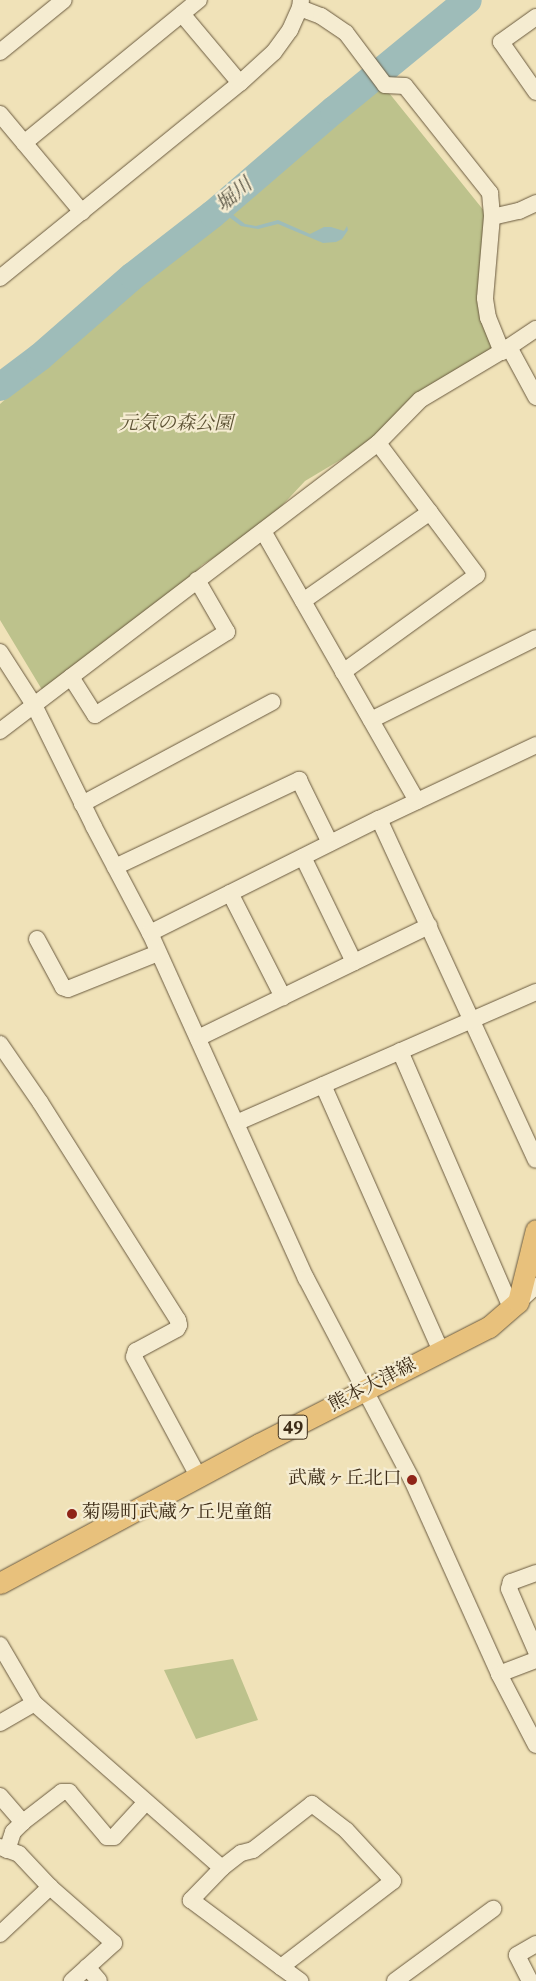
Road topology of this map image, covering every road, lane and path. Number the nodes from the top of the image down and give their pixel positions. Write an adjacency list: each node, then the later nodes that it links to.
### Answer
1 (64, 0): 6 (street)
2 (199, 0): 4 (street)
3 (300, 4): 7 (street); 13 (street)
4 (182, 14): 7 (street); 10 (street)
5 (536, 17): 8 (street)
6 (0, 52)
7 (240, 83): 12 (street)
8 (536, 92)
9 (0, 114): 10 (street)
10 (24, 143): 12 (street)
11 (536, 203): 13 (street)
12 (82, 212): 14 (street)
13 (492, 217): 16 (street)
14 (0, 278)
15 (536, 329): 16 (street)
16 (506, 350): 17 (street); 18 (street)
17 (536, 397)
18 (378, 443): 19 (street); 20 (street)
19 (430, 512): 22 (street); 25 (street)
20 (263, 531): 21 (street); 22 (street)
21 (197, 580): 26 (street); 26 (street)
22 (303, 600): 25 (street)
23 (536, 638): 29 (street)
24 (0, 652): 28 (street)
25 (344, 672): 29 (street)
26 (71, 677): 28 (street)
27 (272, 702): 33 (street)
28 (34, 706): 30 (street); 33 (street)
29 (371, 720): 32 (street)
30 (0, 731)
31 (536, 745): 32 (street)
32 (417, 801): 34 (street)
33 (82, 804): 37 (street)
34 (379, 819): 35 (street); 39 (street)
35 (330, 843): 36 (street); 37 (street)
36 (302, 857): 38 (street); 43 (street)
37 (115, 867): 40 (street)
38 (230, 893): 40 (street); 45 (street)
39 (429, 926): 43 (street); 46 (street)
40 (150, 933): 42 (street)
41 (37, 939): 42 (street)
42 (158, 953): 47 (street)
43 (354, 962): 45 (street)
44 (536, 992): 46 (street)
45 (283, 997): 47 (street)
46 (472, 1020): 49 (street); 52 (street)
47 (198, 1038): 51 (street)
48 (0, 1044): 58 (street)
49 (400, 1051): 50 (street); 55 (street)
50 (323, 1085): 51 (street); 56 (street)
51 (236, 1123): 57 (street)
52 (536, 1160)
53 (536, 1230): 55 (main road)
54 (536, 1286): 55 (street)
55 (514, 1305): 56 (main road, 熊本大津線 / 49)
56 (441, 1351): 57 (main road, 熊本大津線 / 49)
57 (365, 1390): 58 (main road, 熊本大津線 / 49); 64 (street)
58 (198, 1476): 60 (main road, 熊本大津線 / 49)
59 (536, 1573): 62 (street)
60 (0, 1583)
61 (0, 1644): 65 (street)
62 (536, 1651)
63 (536, 1660): 64 (street)
64 (499, 1674): 67 (street)
65 (34, 1703): 66 (street); 69 (street)
66 (0, 1723)
67 (536, 1745)
68 (0, 1796): 70 (street)
69 (146, 1802): 70 (street); 72 (street)
70 (23, 1822): 71 (street)
71 (4, 1849): 73 (street)
72 (222, 1868): 78 (street); 78 (street)
73 (50, 1887): 75 (street); 77 (street)
74 (493, 1909): 83 (street)
75 (0, 1934)
76 (536, 1944): 79 (street)
77 (87, 1967): 80 (street); 81 (street)
78 (281, 1967): 82 (street)
79 (528, 1980)
80 (72, 1981)
81 (99, 1981)
82 (300, 1981)
83 (395, 1981)

